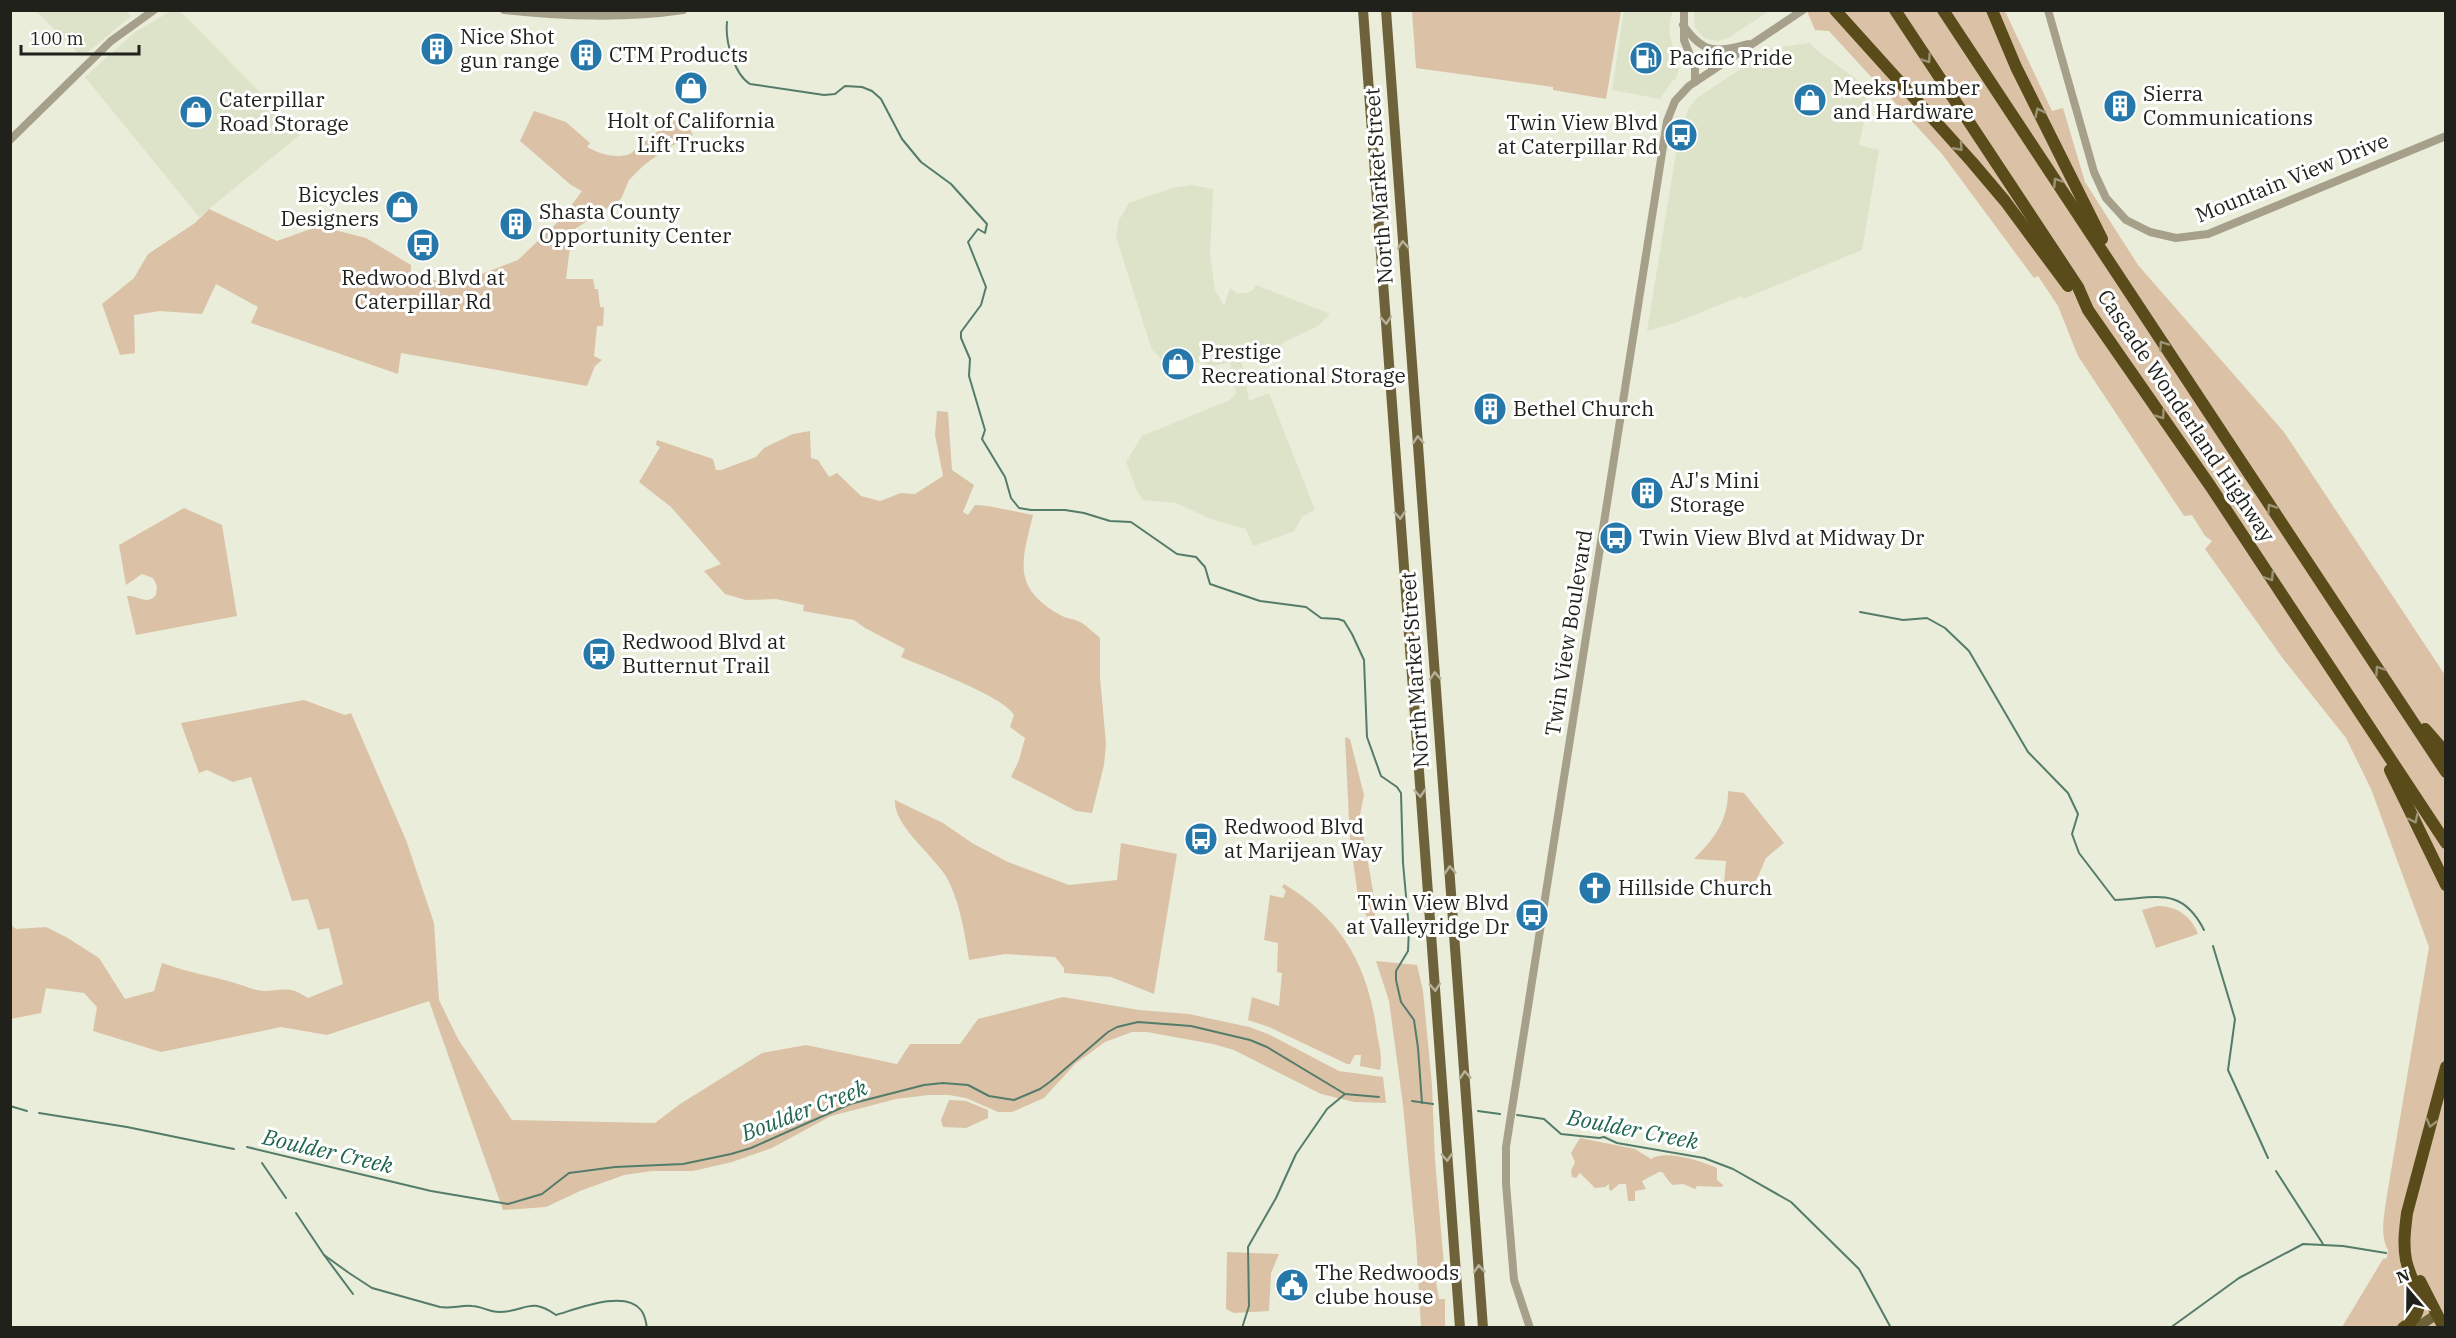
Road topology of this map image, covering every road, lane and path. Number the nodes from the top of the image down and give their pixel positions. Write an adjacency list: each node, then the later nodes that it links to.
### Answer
1 (154, 10): 17 (street)
2 (504, 10): 3 (street)
3 (683, 10)
4 (1363, 10): 29 (main road, North Market Street, one-way to 29)
5 (1386, 10): 30 (main road, North Market Street, one-way to 5)
6 (1684, 10): 13 (street)
7 (1803, 10): 14 (street, Twin View Boulevard)
8 (1834, 10): 19 (highway, one-way to 19)
9 (1895, 10): 19 (highway, Cascade Wonderland Highway, one-way to 19)
10 (1943, 10): 18 (highway, Cascade Wonderland Highway, one-way to 10)
11 (1992, 10): 18 (highway, one-way to 11)
12 (2048, 10): 16 (street, Mountain View Drive)
13 (1683, 25): 14 (street); 15 (street)
14 (1762, 38): 15 (street, Twin View Boulevard)
15 (1695, 82): 31 (street, Twin View Boulevard)
16 (2445, 136)
17 (10, 140)
18 (2119, 279): 20 (highway, Cascade Wonderland Highway, one-way to 18)
19 (2088, 310): 21 (highway, Cascade Wonderland Highway, one-way to 21)
20 (2395, 694): 22 (highway); 23 (highway, Cascade Wonderland Highway)
21 (2370, 729): 24 (highway, Cascade Wonderland Highway); 25 (highway, one-way to 25)
22 (2445, 753)
23 (2445, 772)
24 (2445, 843)
25 (2445, 885)
26 (2445, 1067): 27 (highway, one-way to 27)
27 (2404, 1244): 28 (highway); 32 (highway)
28 (2437, 1314): 33 (main road); 34 (highway)
29 (1460, 1328)
30 (1483, 1328)
31 (1530, 1328)
32 (2403, 1328)
33 (2416, 1328)
34 (2444, 1328)

